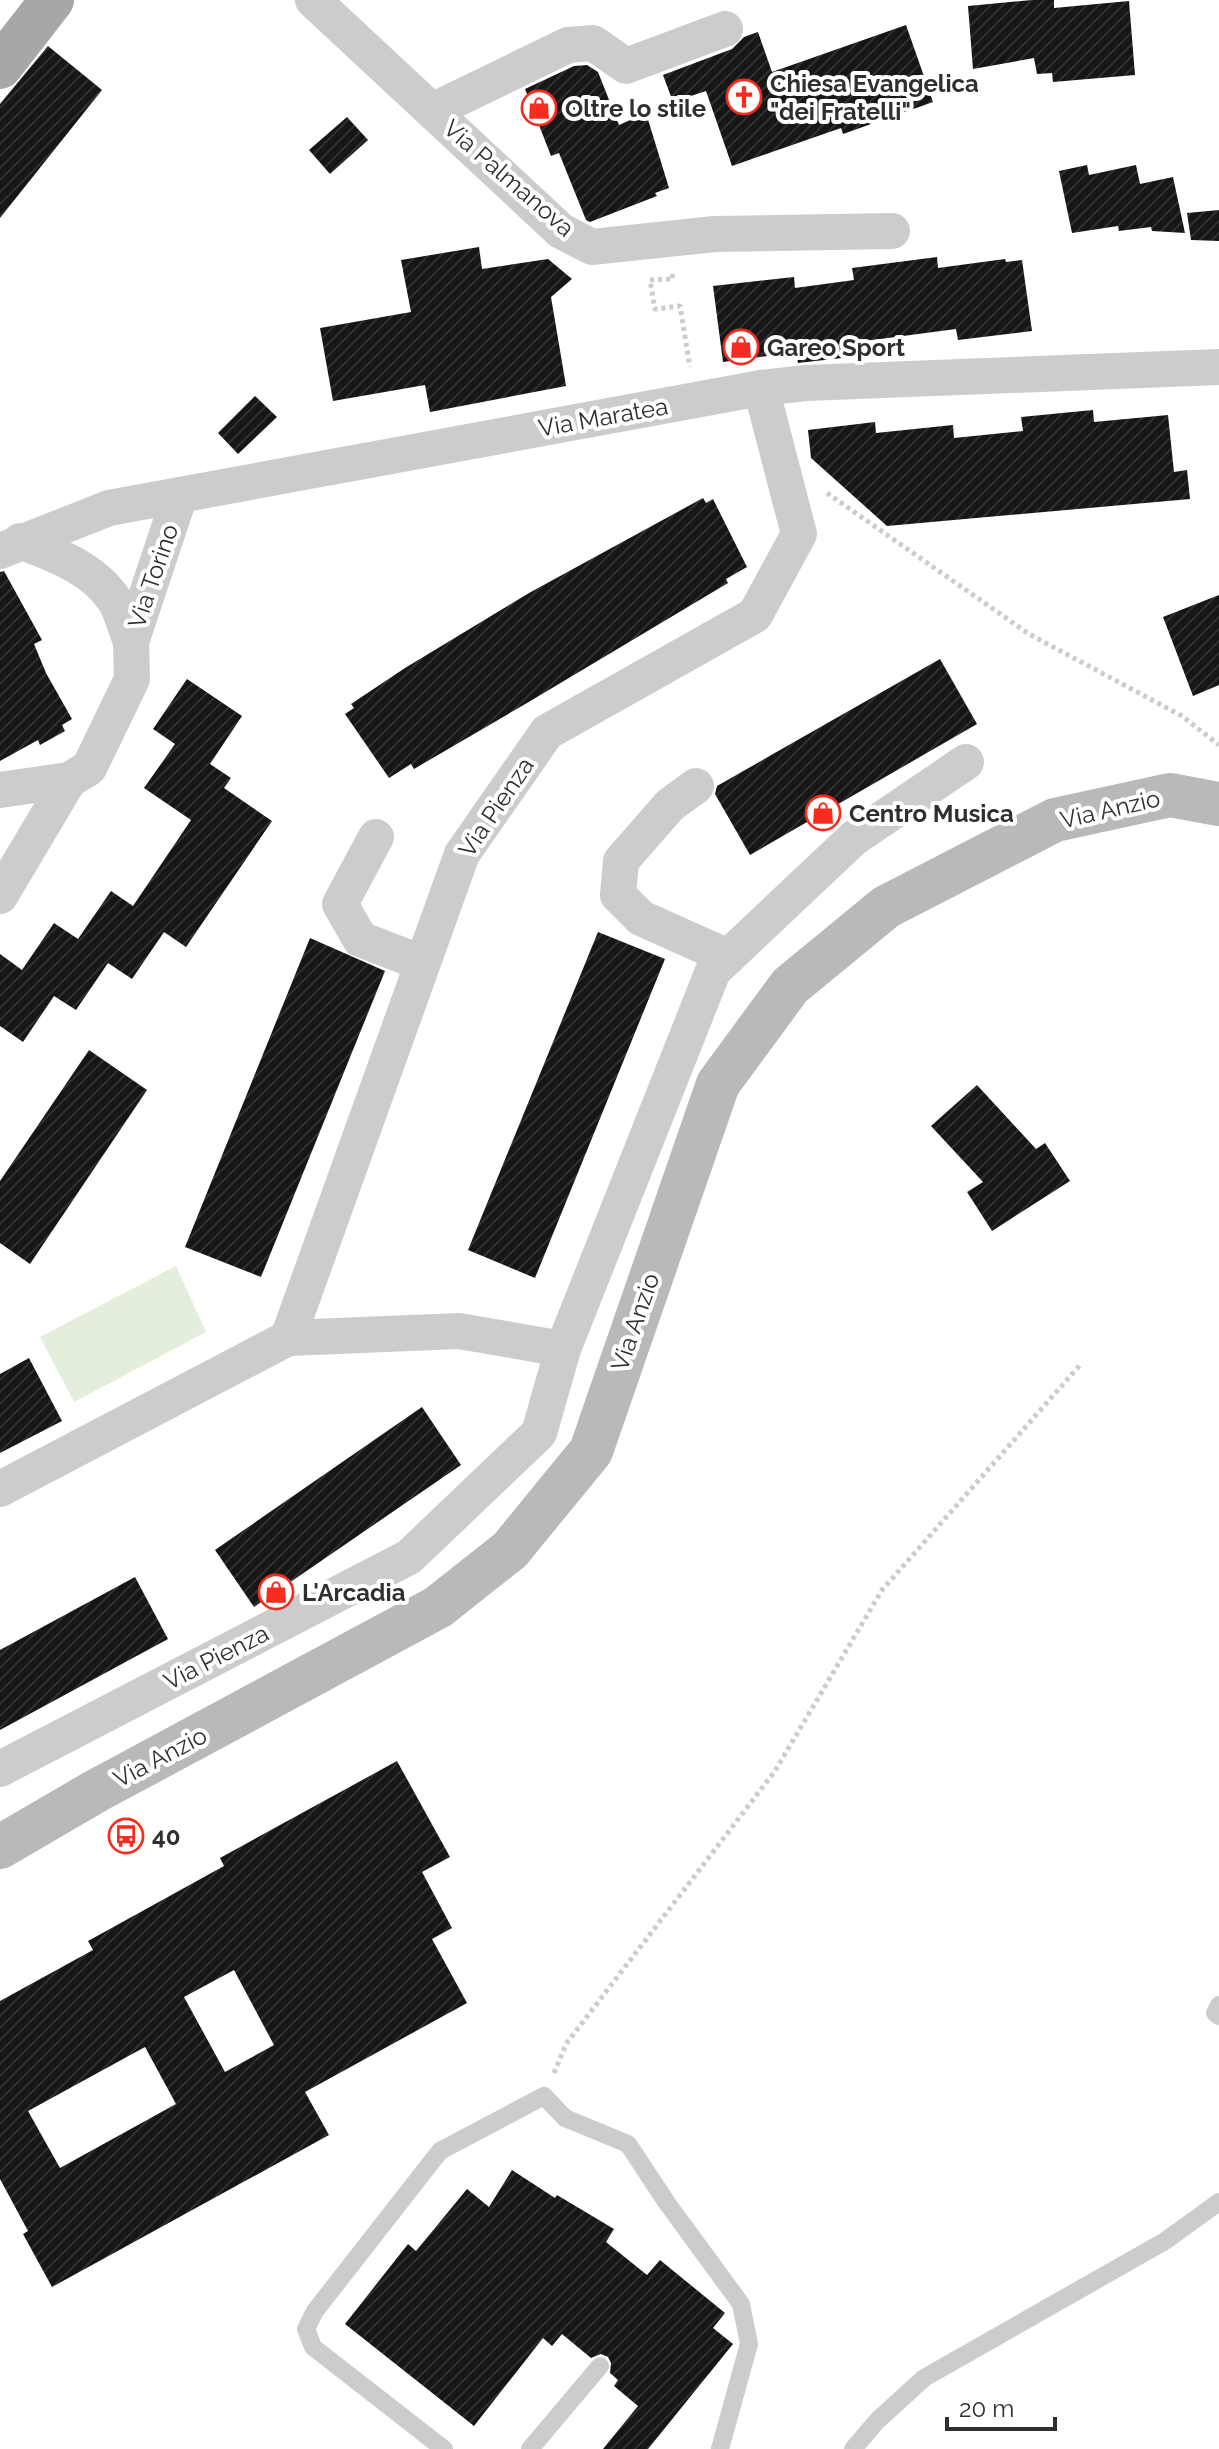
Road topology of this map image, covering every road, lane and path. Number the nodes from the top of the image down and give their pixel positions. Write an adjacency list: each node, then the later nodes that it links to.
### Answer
1 (52, 0): 4 (main road)
2 (313, 0): 5 (street, Via Palmanova)
3 (725, 29): 5 (street)
4 (0, 67)
5 (432, 111): 7 (street, Via Palmanova)
6 (892, 231): 7 (street, Via Palmanova)
7 (665, 240): 10 (path)
8 (1219, 367): 9 (street, Via Maratea)
9 (761, 388): 10 (street, Via Maratea); 11 (street, Via Pienza)
10 (695, 400): 12 (street, Via Maratea)
11 (786, 485): 15 (path); 24 (street, Via Pienza)
12 (180, 495): 13 (street, Via Maratea); 14 (street, Via Torino)
13 (10, 546): 14 (street)
14 (131, 642): 17 (street, Via Torino)
15 (1219, 745)
16 (966, 762): 23 (street, Via Pienza)
17 (69, 780): 19 (street); 22 (street, Via Torino)
18 (696, 786): 23 (street)
19 (0, 790)
20 (1219, 804): 30 (street, Via Anzio)
21 (376, 837): 24 (street)
22 (0, 896)
23 (728, 957): 26 (street, Via Pienza)
24 (422, 963): 25 (street, Via Pienza)
25 (288, 1338): 26 (street); 28 (street)
26 (563, 1349): 29 (street, Via Pienza)
27 (1081, 1364): 33 (path)
28 (0, 1489)
29 (0, 1769)
30 (0, 1847)
31 (1219, 2005): 32 (lane)
32 (1219, 2016)
33 (544, 2096): 36 (lane); 38 (lane)
34 (1219, 2202): 39 (lane)
35 (600, 2366): 37 (lane)
36 (444, 2449)
37 (530, 2449)
38 (720, 2449)
39 (853, 2449)

